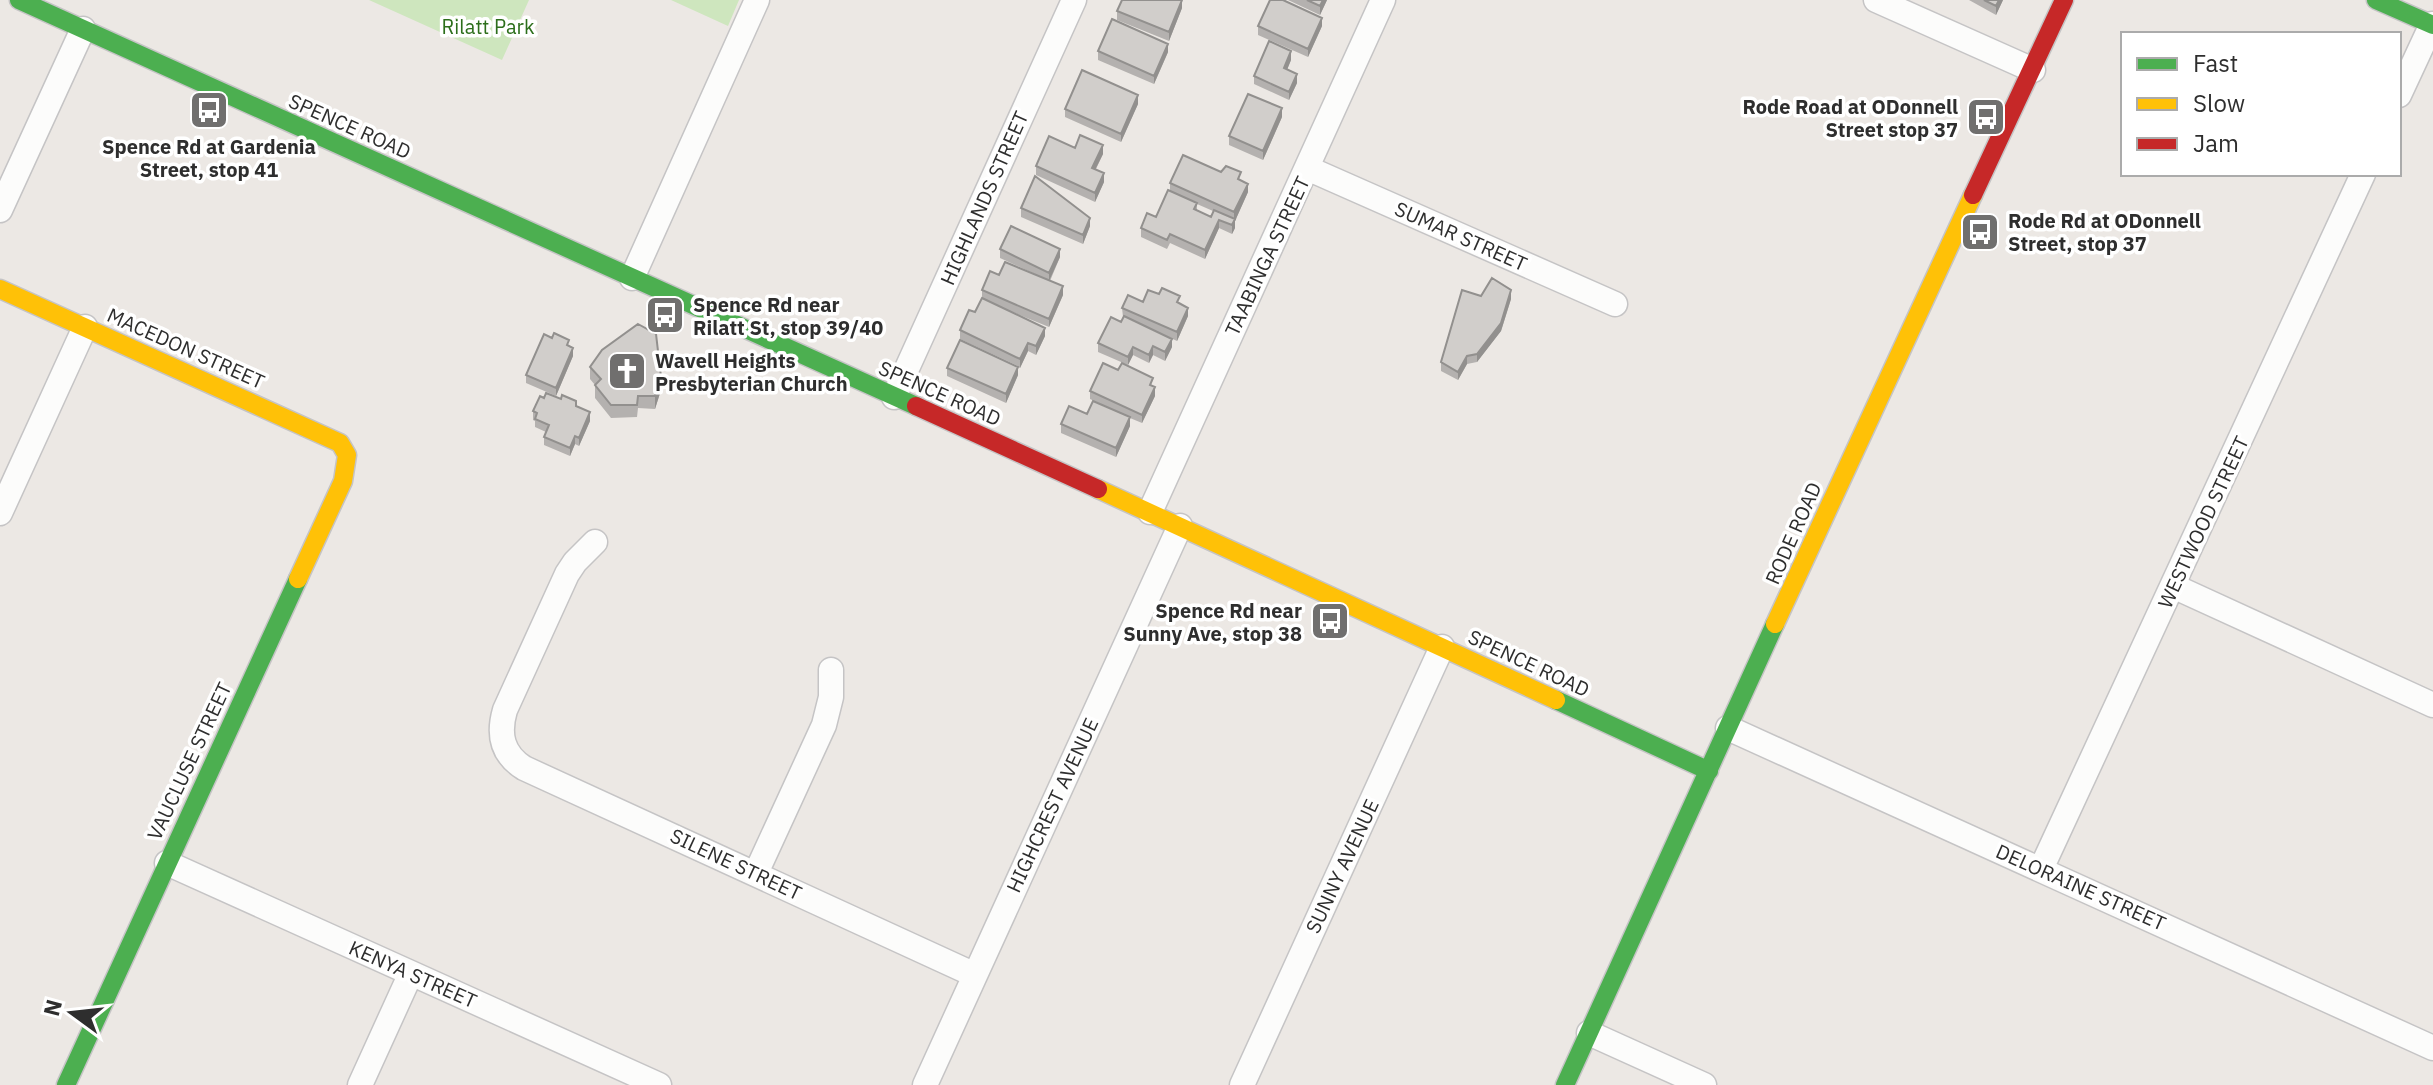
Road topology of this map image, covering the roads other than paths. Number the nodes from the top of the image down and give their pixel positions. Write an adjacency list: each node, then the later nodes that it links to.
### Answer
1 (19, 0): 9 (street, SPENCE ROAD)
2 (757, 0): 15 (street)
3 (1074, 0): 19 (street, HIGHLANDS STREET)
4 (1383, 0): 12 (street, TAABINGA STREET)
5 (1876, 0): 10 (street)
6 (2064, 0): 10 (street, RODE ROAD)
7 (2376, 0): 8 (street)
8 (2432, 25): 11 (street)
9 (83, 29): 14 (street); 15 (street, SPENCE ROAD)
10 (2033, 70): 29 (street, RODE ROAD)
11 (2401, 91)
12 (1307, 168): 17 (street, SUMAR STREET); 21 (street, TAABINGA STREET)
13 (2362, 176): 25 (street, WESTWOOD STREET)
14 (0, 210)
15 (632, 278): 19 (street, SPENCE ROAD)
16 (0, 289): 18 (street, MACEDON STREET)
17 (1615, 304)
18 (85, 327): 20 (street, MACEDON STREET); 22 (street)
19 (894, 397): 21 (street, SPENCE ROAD)
20 (347, 455): 31 (street, VAUCLUSE STREET)
21 (1150, 512): 23 (street, SPENCE ROAD)
22 (0, 513)
23 (1180, 526): 26 (street, SPENCE ROAD); 35 (street, HIGHCREST AVENUE)
24 (595, 542): 33 (street, SILENE STREET)
25 (2173, 586): 28 (street); 32 (street, WESTWOOD STREET)
26 (1442, 647): 30 (street, SPENCE ROAD); 42 (street, SUNNY AVENUE)
27 (831, 670): 33 (street)
28 (2433, 705)
29 (1728, 728): 30 (street, RODE ROAD); 32 (street, DELORAINE STREET)
30 (1709, 771): 36 (street, RODE ROAD)
31 (167, 863): 34 (street, KENYA STREET); 39 (street, VAUCLUSE STREET)
32 (2041, 869): 37 (street, DELORAINE STREET)
33 (756, 873): 35 (street, SILENE STREET)
34 (411, 973): 38 (street, KENYA STREET); 40 (street)
35 (975, 975): 41 (street, HIGHCREST AVENUE)
36 (1589, 1033): 43 (street, RODE ROAD); 44 (street)
37 (2433, 1048)
38 (650, 1083)
39 (66, 1085)
40 (360, 1085)
41 (925, 1085)
42 (1242, 1085)
43 (1565, 1085)
44 (1704, 1085)

